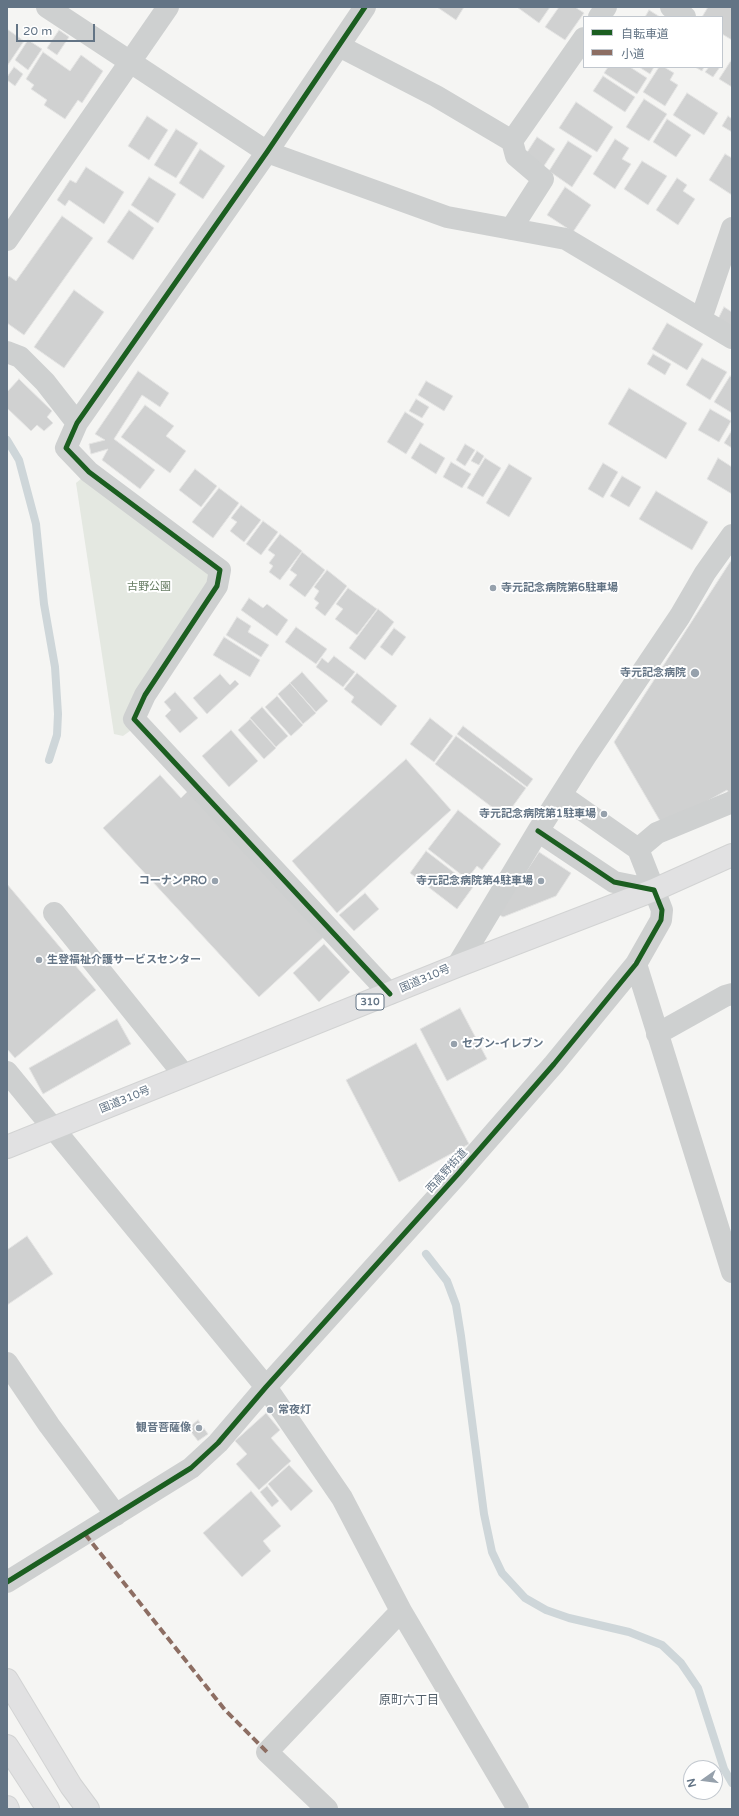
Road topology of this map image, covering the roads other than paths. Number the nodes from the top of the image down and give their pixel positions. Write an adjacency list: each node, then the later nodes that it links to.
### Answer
1 (47, 7): 10 (street)
2 (168, 7): 10 (street)
3 (365, 7): 9 (street)
4 (606, 7): 6 (street)
5 (671, 7): 7 (street)
6 (600, 16)
7 (683, 16)
8 (583, 39): 11 (street)
9 (339, 46): 11 (street); 12 (street)
10 (131, 61): 12 (street); 15 (street)
11 (512, 141): 14 (street)
12 (266, 152): 14 (street); 19 (street)
13 (732, 228): 16 (street)
14 (511, 229): 16 (street)
15 (7, 240)
16 (701, 319): 17 (street)
17 (732, 338)
18 (7, 352): 19 (street)
19 (77, 423): 30 (street)
20 (732, 535): 21 (street)
21 (561, 795): 23 (street); 24 (street)
22 (732, 802): 24 (street)
23 (538, 831): 26 (street); 29 (street)
24 (638, 849): 26 (street, 西高野街道)
25 (732, 855): 26 (highway, 国道310号 / 310)
26 (654, 890): 28 (street, 西高野街道); 29 (highway, 国道310号 / 310)
27 (54, 913): 34 (street)
28 (636, 964): 32 (street); 39 (street, 西高野街道)
29 (457, 966): 30 (highway, 国道310号 / 310)
30 (390, 994): 34 (highway, 国道310号 / 310)
31 (732, 994): 32 (street)
32 (657, 1034): 37 (street)
33 (7, 1072): 35 (street)
34 (185, 1076): 35 (highway, 国道310号 / 310)
35 (55, 1128): 36 (highway, 国道310号 / 310); 39 (street)
36 (7, 1147)
37 (732, 1272)
38 (7, 1363): 40 (street)
39 (266, 1387): 40 (street, 西高野街道); 42 (street)
40 (116, 1515): 41 (street, 西高野街道)
41 (7, 1582)
42 (401, 1611): 47 (street); 48 (street)
43 (7, 1680): 46 (highway)
44 (11, 1753): 45 (highway)
45 (48, 1809)
46 (88, 1809)
47 (327, 1809)
48 (518, 1809)

